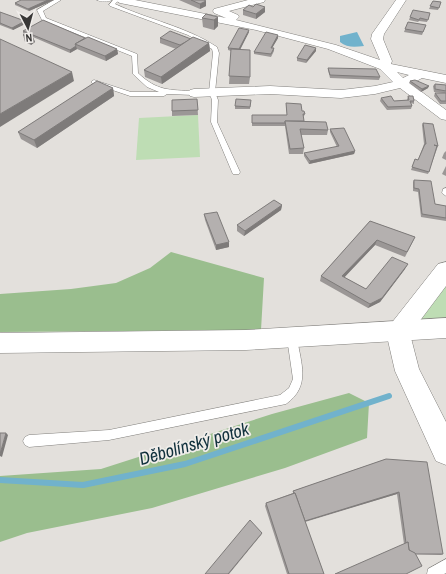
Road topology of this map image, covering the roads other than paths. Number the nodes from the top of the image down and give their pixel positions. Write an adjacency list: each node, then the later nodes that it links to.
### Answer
1 (58, 0): 17 (lane)
2 (100, 0): 3 (lane)
3 (109, 0)
4 (116, 0): 16 (lane)
5 (120, 0): 10 (street)
6 (132, 0): 9 (street)
7 (260, 0): 9 (street)
8 (401, 0): 11 (street)
9 (218, 10): 10 (street)
10 (257, 27): 11 (street)
11 (384, 66): 12 (street); 15 (street)
12 (420, 74): 13 (street); 15 (street)
13 (446, 79)
14 (94, 82): 17 (lane)
15 (402, 84): 16 (street); 18 (street)
16 (212, 92): 17 (street); 19 (lane)
17 (194, 93)
18 (446, 116)
19 (236, 172)
20 (446, 270): 22 (main road)
21 (446, 328): 22 (main road)
22 (398, 332): 23 (main road); 26 (main road)
23 (292, 338): 24 (main road); 25 (lane)
24 (0, 343)
25 (30, 441)
26 (446, 451)
27 (446, 565): 28 (lane)
28 (433, 574)

